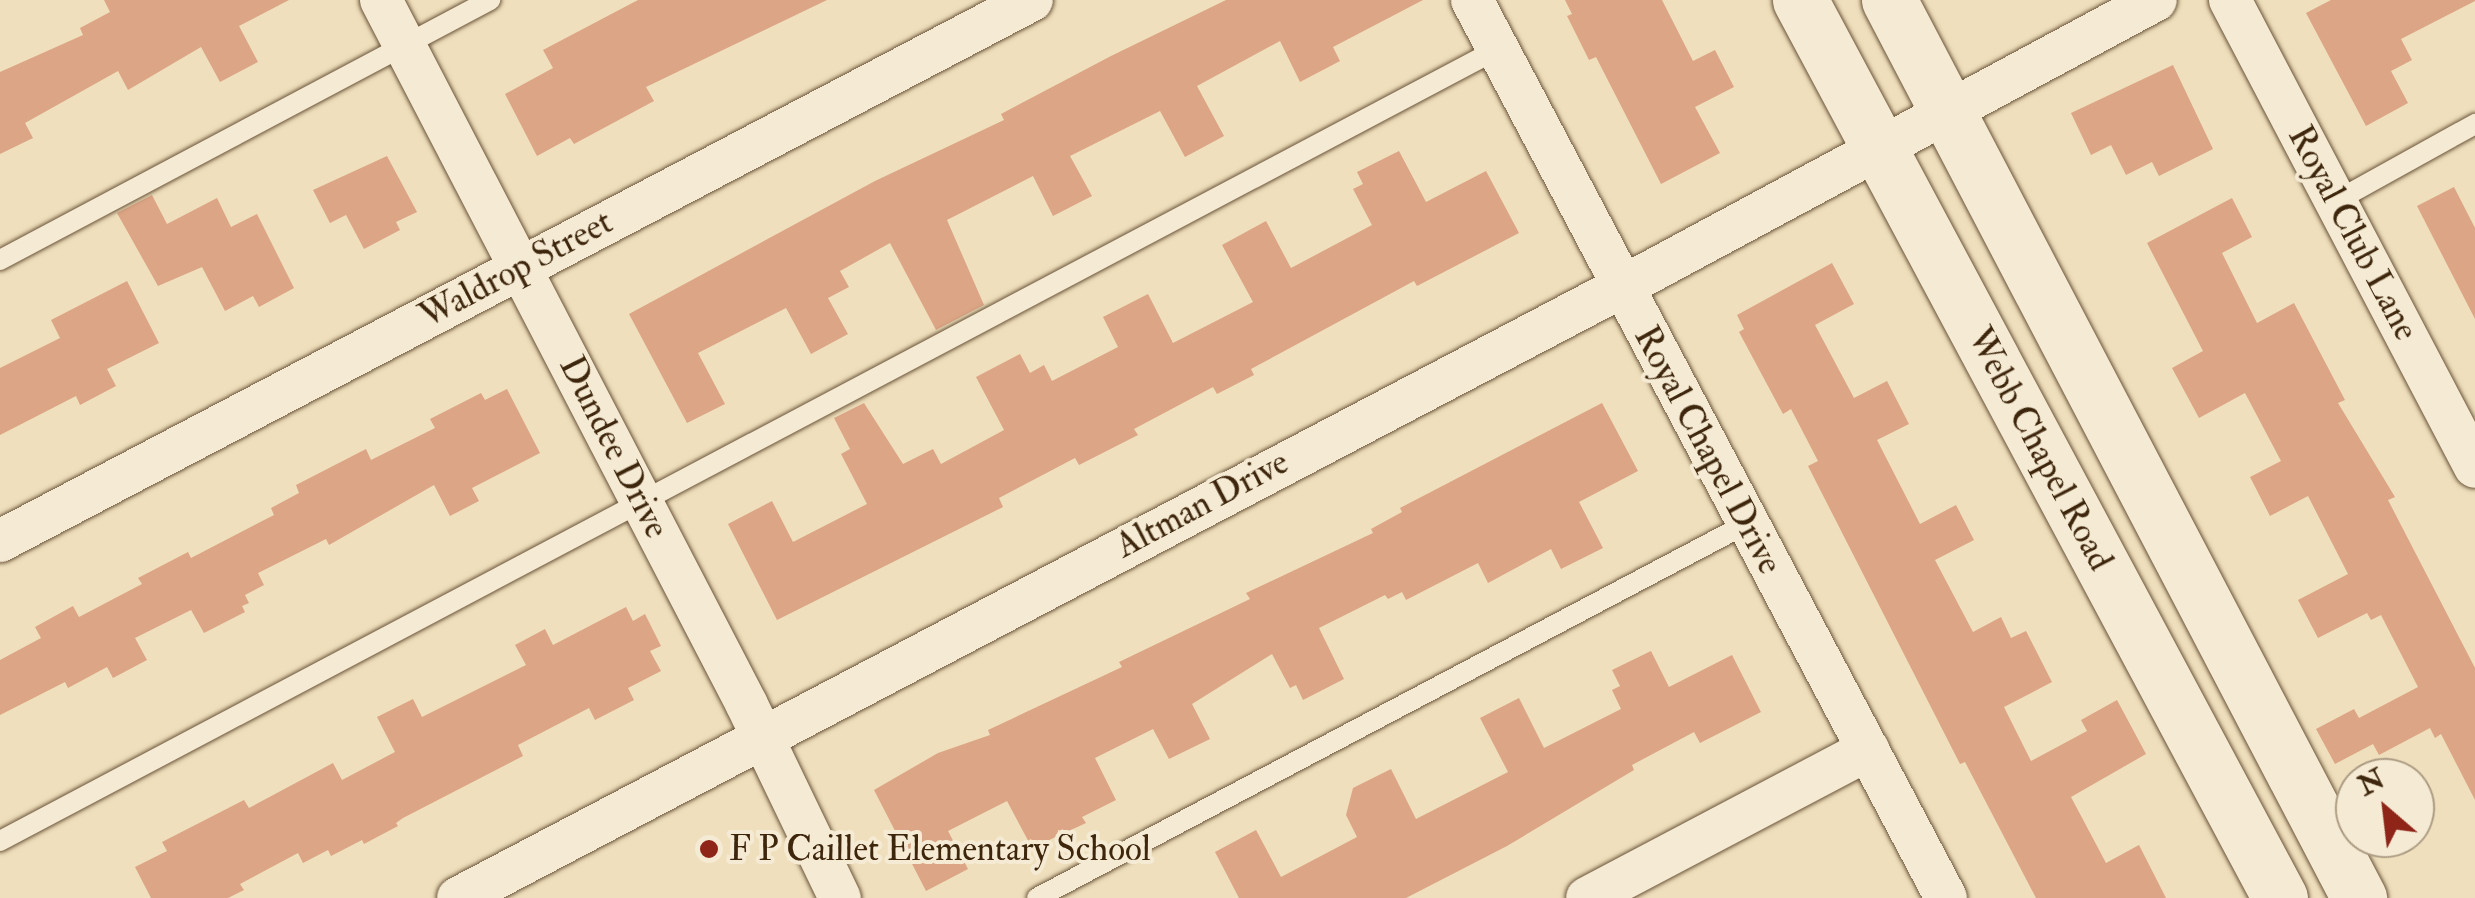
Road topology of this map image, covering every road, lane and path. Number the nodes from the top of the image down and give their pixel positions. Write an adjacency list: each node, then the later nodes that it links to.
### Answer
1 (381, 0): 9 (street, Dundee Drive)
2 (490, 0): 9 (lane)
3 (1032, 0): 16 (street, Waldrop Street)
4 (1472, 0): 10 (street, Royal Chapel Drive)
5 (1800, 0): 13 (main road, Webb Chapel Road)
6 (1889, 0): 11 (main road)
7 (2156, 0): 11 (street, Altman Drive)
8 (2230, 0): 14 (street, Royal Club Lane)
9 (405, 45): 15 (lane); 16 (street, Dundee Drive)
10 (1498, 49): 17 (street, Royal Chapel Drive); 20 (lane)
11 (1947, 111): 13 (street, Altman Drive); 32 (main road)
12 (2475, 124): 14 (lane)
13 (1878, 148): 17 (street, Altman Drive); 31 (main road, Webb Chapel Road)
14 (2338, 200): 18 (street, Royal Club Lane)
15 (0, 260)
16 (520, 267): 20 (street, Dundee Drive); 22 (street, Waldrop Street)
17 (1622, 287): 21 (street, Royal Chapel Drive); 23 (street, Altman Drive)
18 (2464, 422): 19 (street, Royal Club Lane)
19 (2475, 467)
20 (642, 501): 23 (street, Dundee Drive); 25 (lane)
21 (1746, 524): 24 (street, Royal Chapel Drive); 28 (lane)
22 (0, 540)
23 (760, 738): 26 (street, Altman Drive); 27 (street, Dundee Drive)
24 (1868, 750): 29 (street); 30 (street, Royal Chapel Drive)
25 (0, 841)
26 (458, 898)
27 (840, 898)
28 (1037, 898)
29 (1586, 898)
30 (1946, 898)
31 (2280, 898)
32 (2359, 898)

